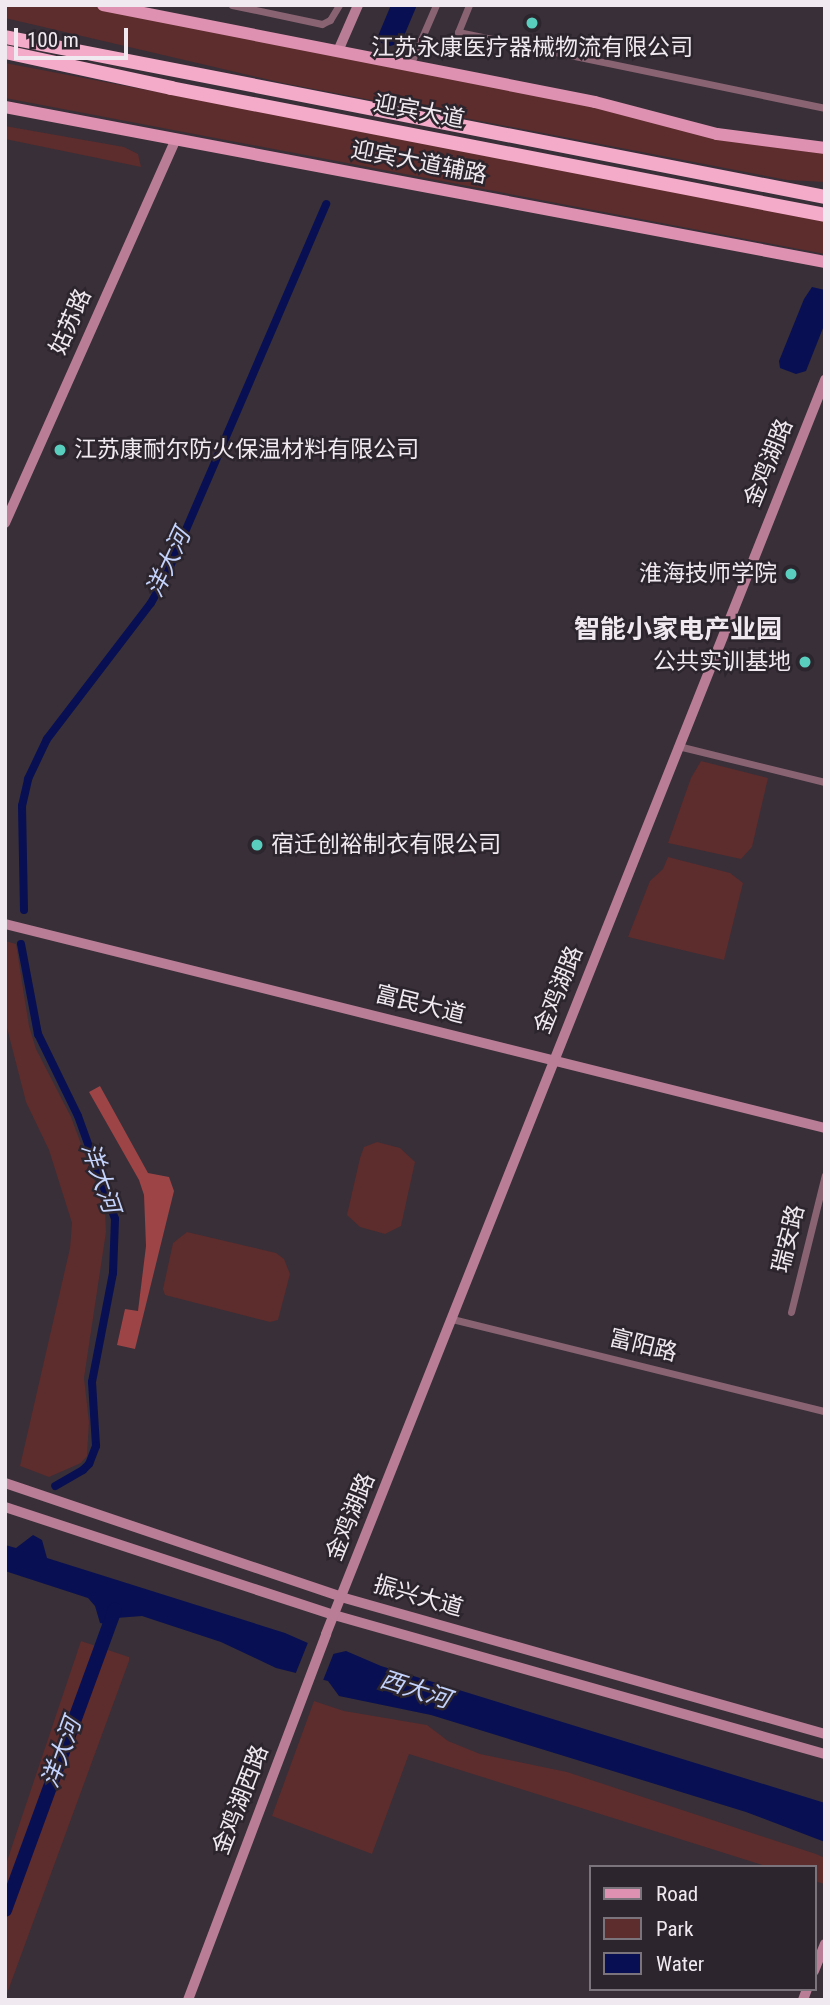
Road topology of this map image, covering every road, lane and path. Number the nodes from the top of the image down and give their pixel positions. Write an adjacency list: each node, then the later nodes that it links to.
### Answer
1 (103, 5): 8 (main road)
2 (232, 5): 3 (street)
3 (339, 5)
4 (358, 5): 8 (street)
5 (436, 5): 11 (street)
6 (469, 5): 14 (street)
7 (8, 38): 17 (highway, 迎宾大道)
8 (338, 51): 11 (main road)
9 (5, 52): 12 (highway, 迎宾大道)
10 (5, 60): 12 (highway)
11 (410, 65): 16 (main road)
12 (171, 88): 18 (highway, 迎宾大道)
13 (5, 107): 15 (main road, 迎宾大道辅路)
14 (825, 108)
15 (176, 139): 19 (main road, 迎宾大道辅路); 21 (street, 姑苏路)
16 (825, 148)
17 (825, 195)
18 (825, 215)
19 (825, 262)
20 (825, 380): 22 (street, 金鸡湖路)
21 (5, 523)
22 (678, 746): 23 (street); 25 (street, 金鸡湖路)
23 (825, 782)
24 (5, 923): 25 (street, 富民大道)
25 (554, 1060): 26 (street, 富民大道); 29 (street, 金鸡湖路)
26 (825, 1128)
27 (825, 1175): 28 (street, 瑞安路)
28 (791, 1312)
29 (452, 1319): 30 (street, 富阳路); 33 (street, 金鸡湖路)
30 (825, 1411)
31 (5, 1483): 33 (street, 振兴大道)
32 (5, 1507): 34 (street, 振兴大道)
33 (341, 1597): 34 (street, 金鸡湖路); 35 (street, 振兴大道)
34 (334, 1615): 36 (street, 振兴大道); 39 (street, 金鸡湖西路)
35 (825, 1734)
36 (825, 1754)
37 (825, 1944): 38 (street)
38 (816, 1966)
39 (188, 2000)

